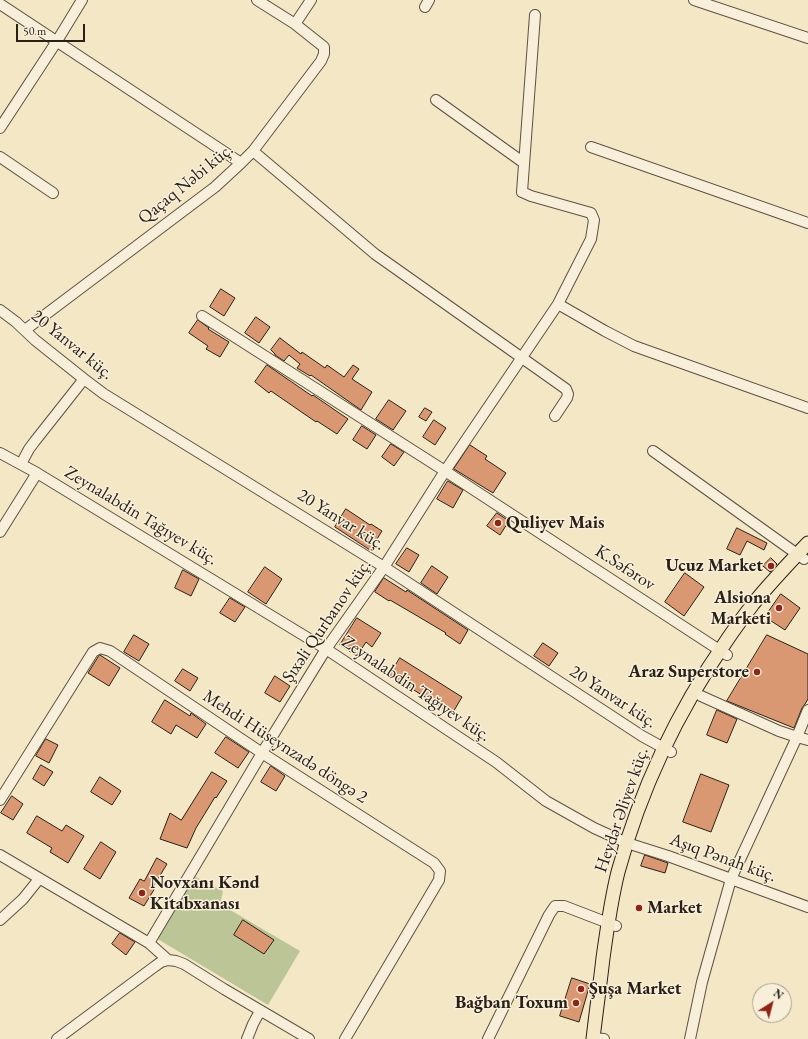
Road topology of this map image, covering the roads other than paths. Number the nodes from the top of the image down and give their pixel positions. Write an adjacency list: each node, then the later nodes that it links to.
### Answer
1 (82, 0): 9 (street)
2 (257, 0): 7 (street)
3 (311, 0): 7 (street)
4 (694, 0): 8 (street)
5 (0, 4): 9 (street)
6 (535, 15): 16 (street)
7 (295, 24): 13 (street, Qaçaq Nəbi küç.)
8 (808, 38)
9 (57, 41): 11 (street); 15 (street)
10 (436, 100): 16 (street)
11 (0, 128)
12 (591, 147): 18 (street)
13 (253, 151): 15 (street, Qaçaq Nəbi küç.); 23 (street)
14 (0, 157): 17 (street)
15 (241, 163): 22 (street, Qaçaq Nəbi küç.)
16 (524, 164): 19 (street, Şıxəli Qurbanov küç.)
17 (53, 193)
18 (808, 223)
19 (558, 304): 23 (street, Şıxəli Qurbanov küç.); 25 (street)
20 (0, 310): 22 (street, 20 Yanvar küç.)
21 (202, 316): 30 (street, K.Səfərov)
22 (25, 330): 24 (street, 20 Yanvar küç.)
23 (521, 358): 26 (street); 30 (street, Şıxəli Qurbanov küç.)
24 (84, 379): 29 (street); 35 (street, 20 Yanvar küç.)
25 (808, 408)
26 (555, 416)
27 (653, 451): 34 (street)
28 (0, 453): 29 (street, Zeynalabdin Tağıyev küç.)
29 (21, 464): 31 (street, Zeynalabdin Tağıyev küç.)
30 (445, 471): 35 (street, Şıxəli Qurbanov küç.); 37 (street, K.Səfərov)
31 (37, 472): 32 (street); 36 (street, Zeynalabdin Tağıyev küç.)
32 (0, 532)
33 (808, 543): 34 (main road, Heydər Əliyev küç.)
34 (803, 556): 37 (main road, Heydər Əliyev küç.)
35 (384, 567): 36 (street, Şıxəli Qurbanov küç.); 42 (street, 20 Yanvar küç.)
36 (326, 649): 43 (street, Şıxəli Qurbanov küç.); 45 (street, Zeynalabdin Tağıyev küç.)
37 (723, 653): 38 (main road, Heydər Əliyev küç.); 42 (main road, Heydər Əliyev küç.)
38 (701, 696): 40 (street); 42 (main road, Heydər Əliyev küç.)
39 (808, 710): 40 (street)
40 (797, 737): 41 (street); 48 (street)
41 (808, 740)
42 (667, 750): 45 (main road, Heydər Əliyev küç.)
43 (262, 754): 44 (street, Mehdi Hüseynzadə döngə 2); 52 (street, Şıxəli Qurbanov küç.); 58 (street, Mehdi Hüseynzadə döngə 2)
44 (0, 800)
45 (631, 844): 48 (street, Aşıq Pənah küç.); 51 (main road, Heydər Əliyev küç.)
46 (0, 856): 47 (street)
47 (40, 879): 50 (street); 52 (street)
48 (731, 879): 49 (street, Aşıq Pənah küç.); 61 (street)
49 (808, 907)
50 (0, 920)
51 (612, 925): 59 (street); 60 (main road, Heydər Əliyev küç.)
52 (149, 943): 53 (street)
53 (168, 960): 54 (street); 55 (street)
54 (260, 1011): 56 (street); 57 (street)
55 (57, 1039)
56 (247, 1039)
57 (309, 1039)
58 (345, 1039)
59 (488, 1039)
60 (599, 1039)
61 (690, 1039)

